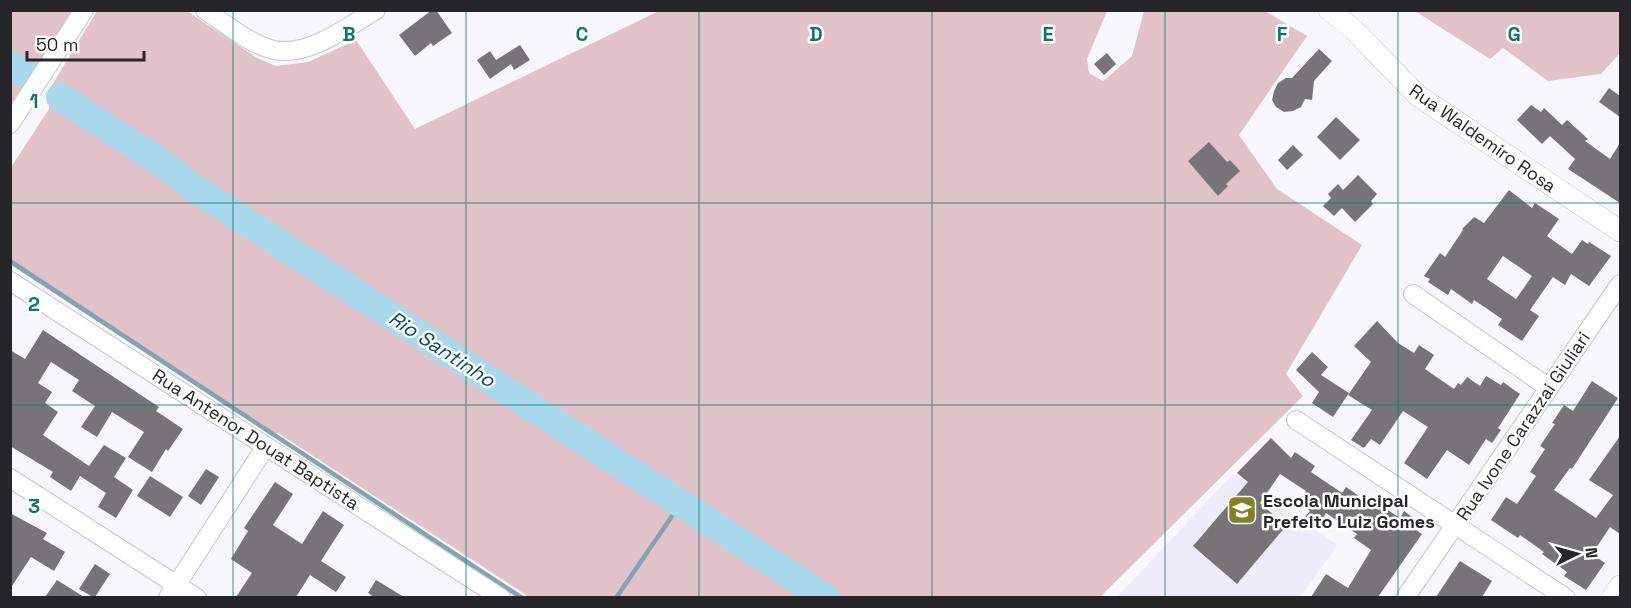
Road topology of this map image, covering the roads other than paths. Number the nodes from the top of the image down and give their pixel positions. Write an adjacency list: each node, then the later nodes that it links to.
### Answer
1 (84, 10): 5 (street)
2 (205, 10): 3 (street)
3 (376, 10)
4 (1329, 10): 6 (street, Rua Waldemiro Rosa)
5 (10, 124)
6 (1620, 231)
7 (10, 281): 12 (street, Rua Antenor Douat Baptista)
8 (1620, 284): 10 (street, Rua Ivone Carazzai Giuliari)
9 (1413, 294): 10 (street)
10 (1549, 388): 14 (street, Rua Ivone Carazzai Giuliari)
11 (1296, 420): 14 (street)
12 (266, 446): 16 (street); 18 (street, Rua Antenor Douat Baptista)
13 (10, 478): 16 (street)
14 (1455, 525): 19 (street, Rua Ivone Carazzai Giuliari); 20 (street)
15 (1620, 586): 21 (street)
16 (172, 591): 17 (street)
17 (197, 597)
18 (501, 597)
19 (1406, 597)
20 (1566, 597)
21 (1612, 597)

